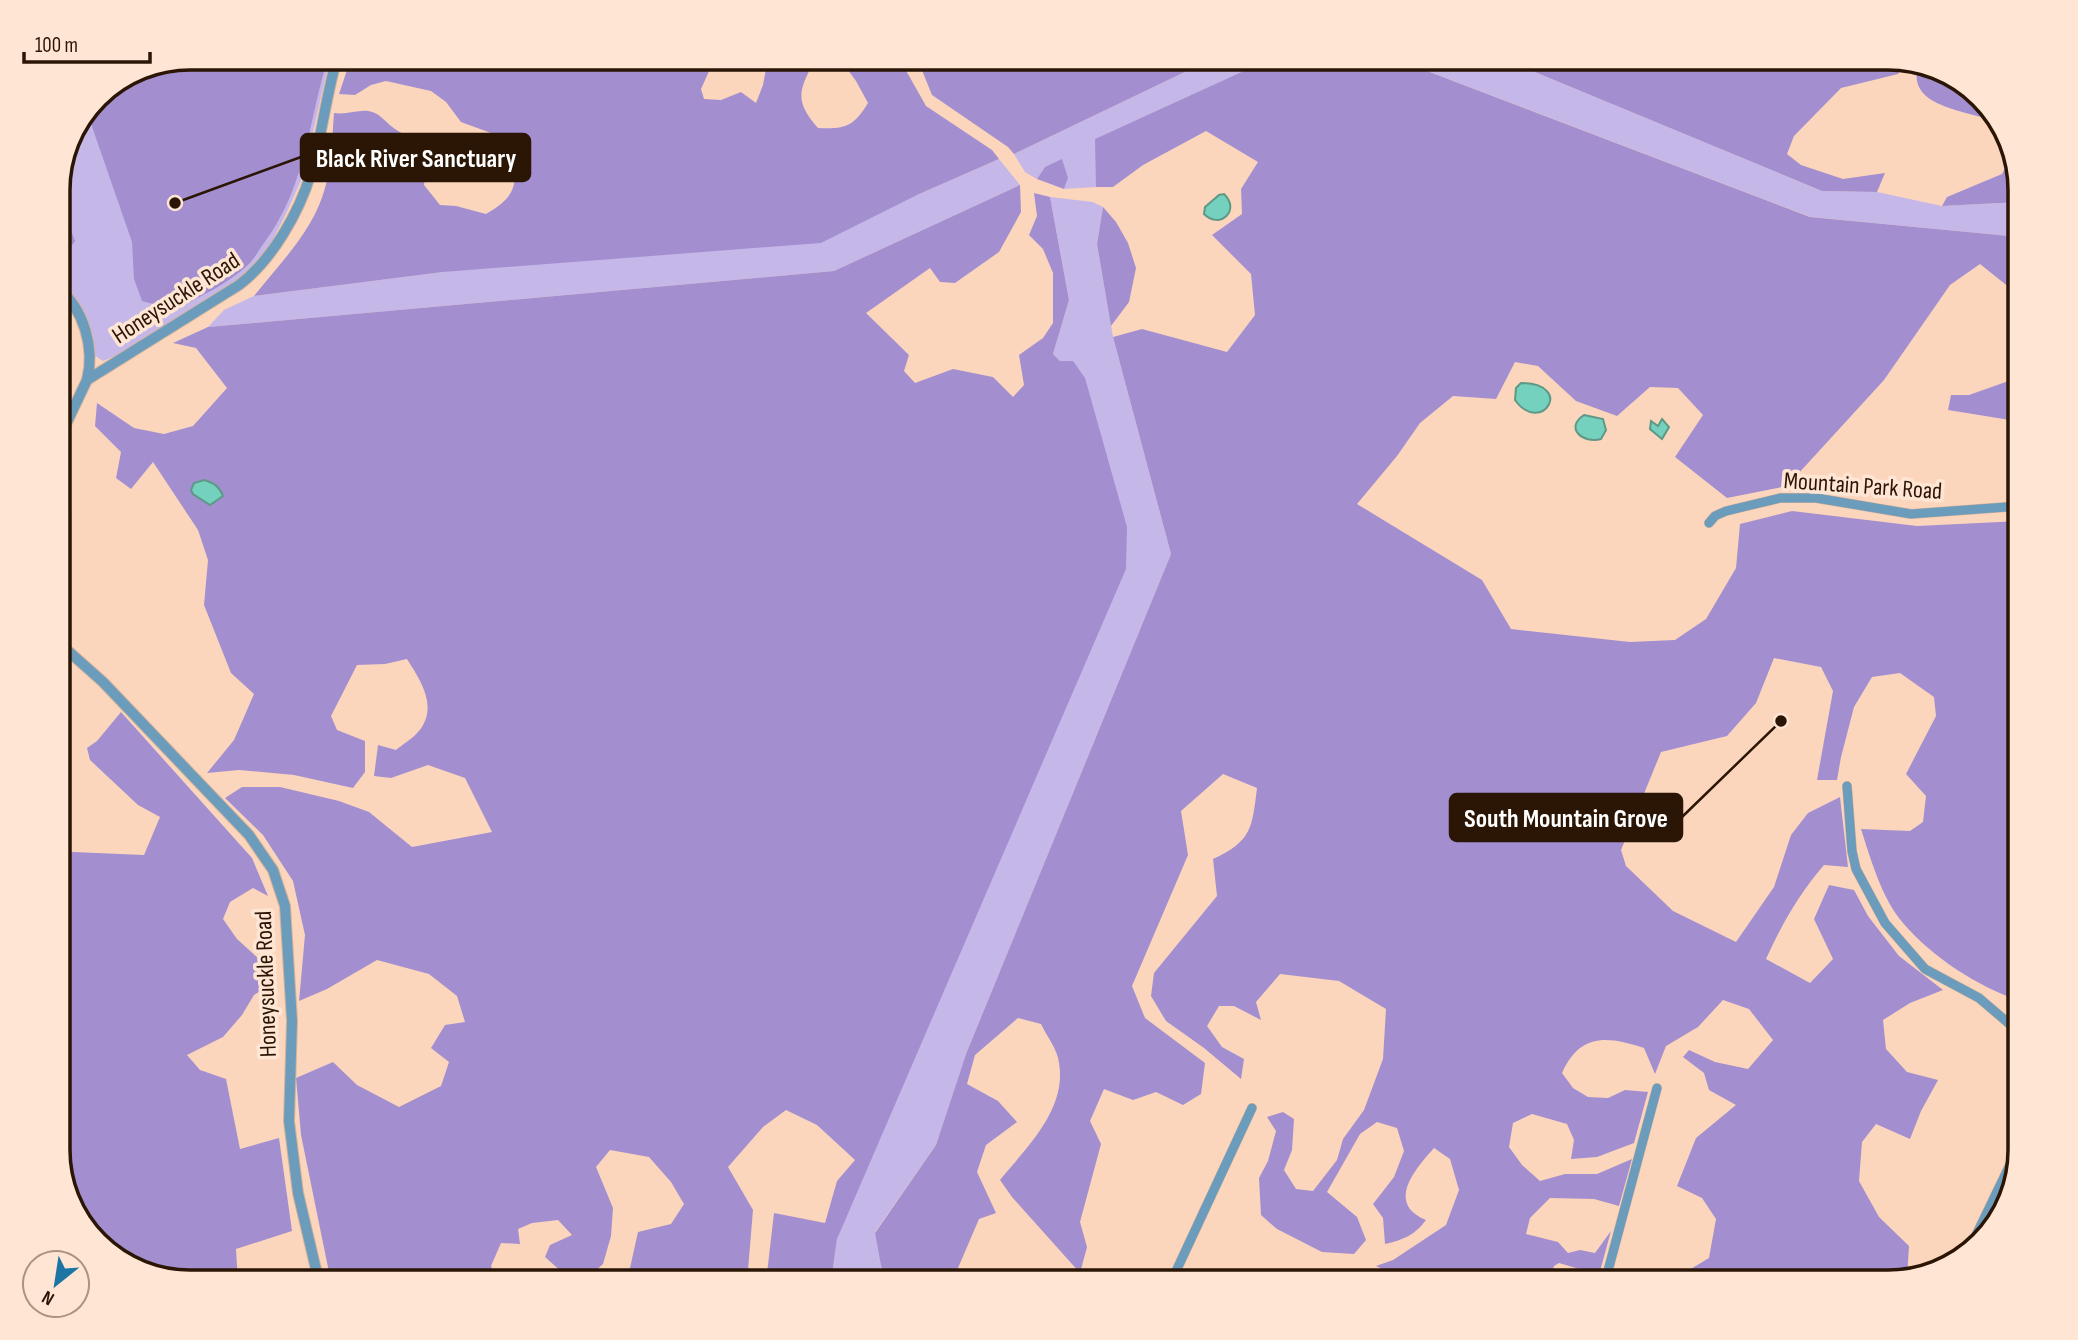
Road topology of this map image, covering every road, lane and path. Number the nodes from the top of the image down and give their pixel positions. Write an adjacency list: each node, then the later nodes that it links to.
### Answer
1 (333, 70): 3 (street, Honeysuckle Road)
2 (70, 301): 3 (street)
3 (87, 380): 4 (street)
4 (70, 416)
5 (2008, 507): 6 (street, Mountain Park Road)
6 (1709, 523)
7 (70, 653): 14 (street, Honeysuckle Road)
8 (1847, 786): 9 (street)
9 (2008, 1023)
10 (1657, 1088): 16 (street)
11 (1251, 1108): 15 (street)
12 (2005, 1175): 13 (street)
13 (1981, 1226)
14 (317, 1270)
15 (1177, 1270)
16 (1608, 1270)

